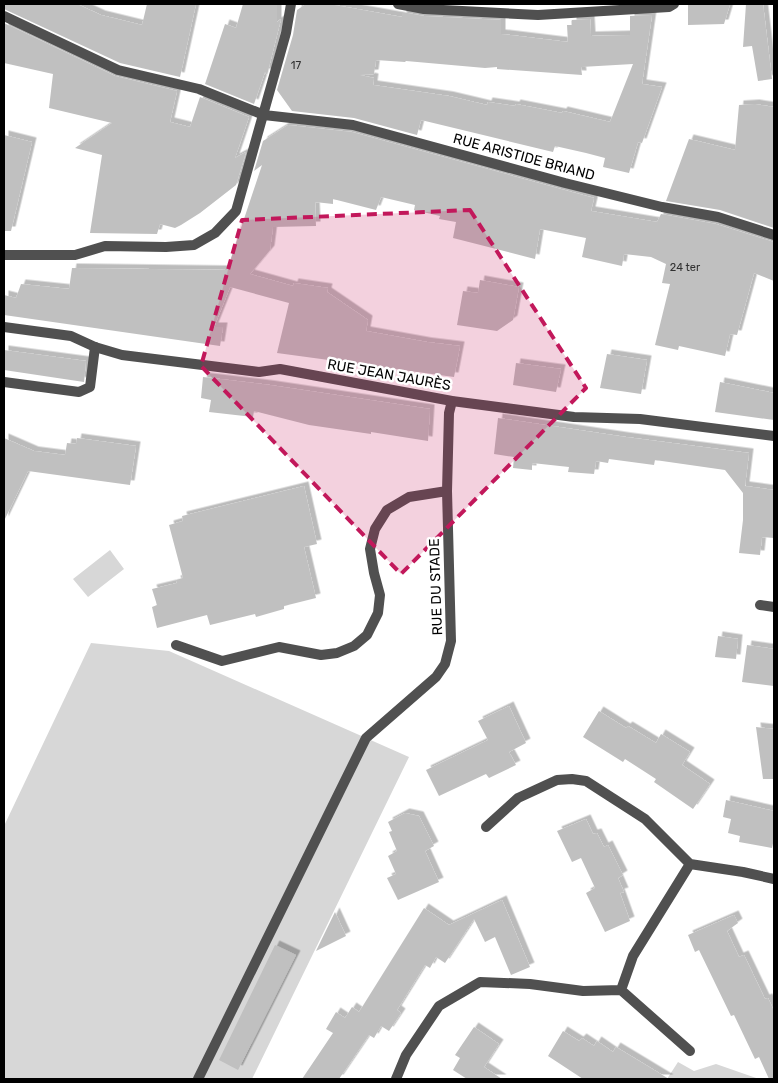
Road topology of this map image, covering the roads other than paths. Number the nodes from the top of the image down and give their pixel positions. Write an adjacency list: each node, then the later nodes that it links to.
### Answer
1 (291, 4): 5 (street)
2 (398, 4): 3 (street)
3 (674, 4)
4 (4, 16): 5 (street, RUE ARISTIDE BRIAND)
5 (264, 115): 6 (street, RUE ARISTIDE BRIAND); 7 (street)
6 (774, 235)
7 (4, 255)
8 (4, 327): 9 (street, RUE JEAN JAURÈS)
9 (95, 347): 10 (street); 11 (street, RUE JEAN JAURÈS)
10 (4, 382)
11 (452, 401): 12 (street, RUE JEAN JAURÈS); 13 (street, RUE DU STADE)
12 (774, 436)
13 (447, 491): 16 (street); 22 (street, RUE DU STADE)
14 (760, 605): 15 (street)
15 (774, 607)
16 (176, 644)
17 (486, 827): 18 (street)
18 (690, 864): 19 (street); 20 (street)
19 (774, 879)
20 (621, 990): 21 (street); 23 (street)
21 (690, 1051)
22 (198, 1079)
23 (396, 1079)

